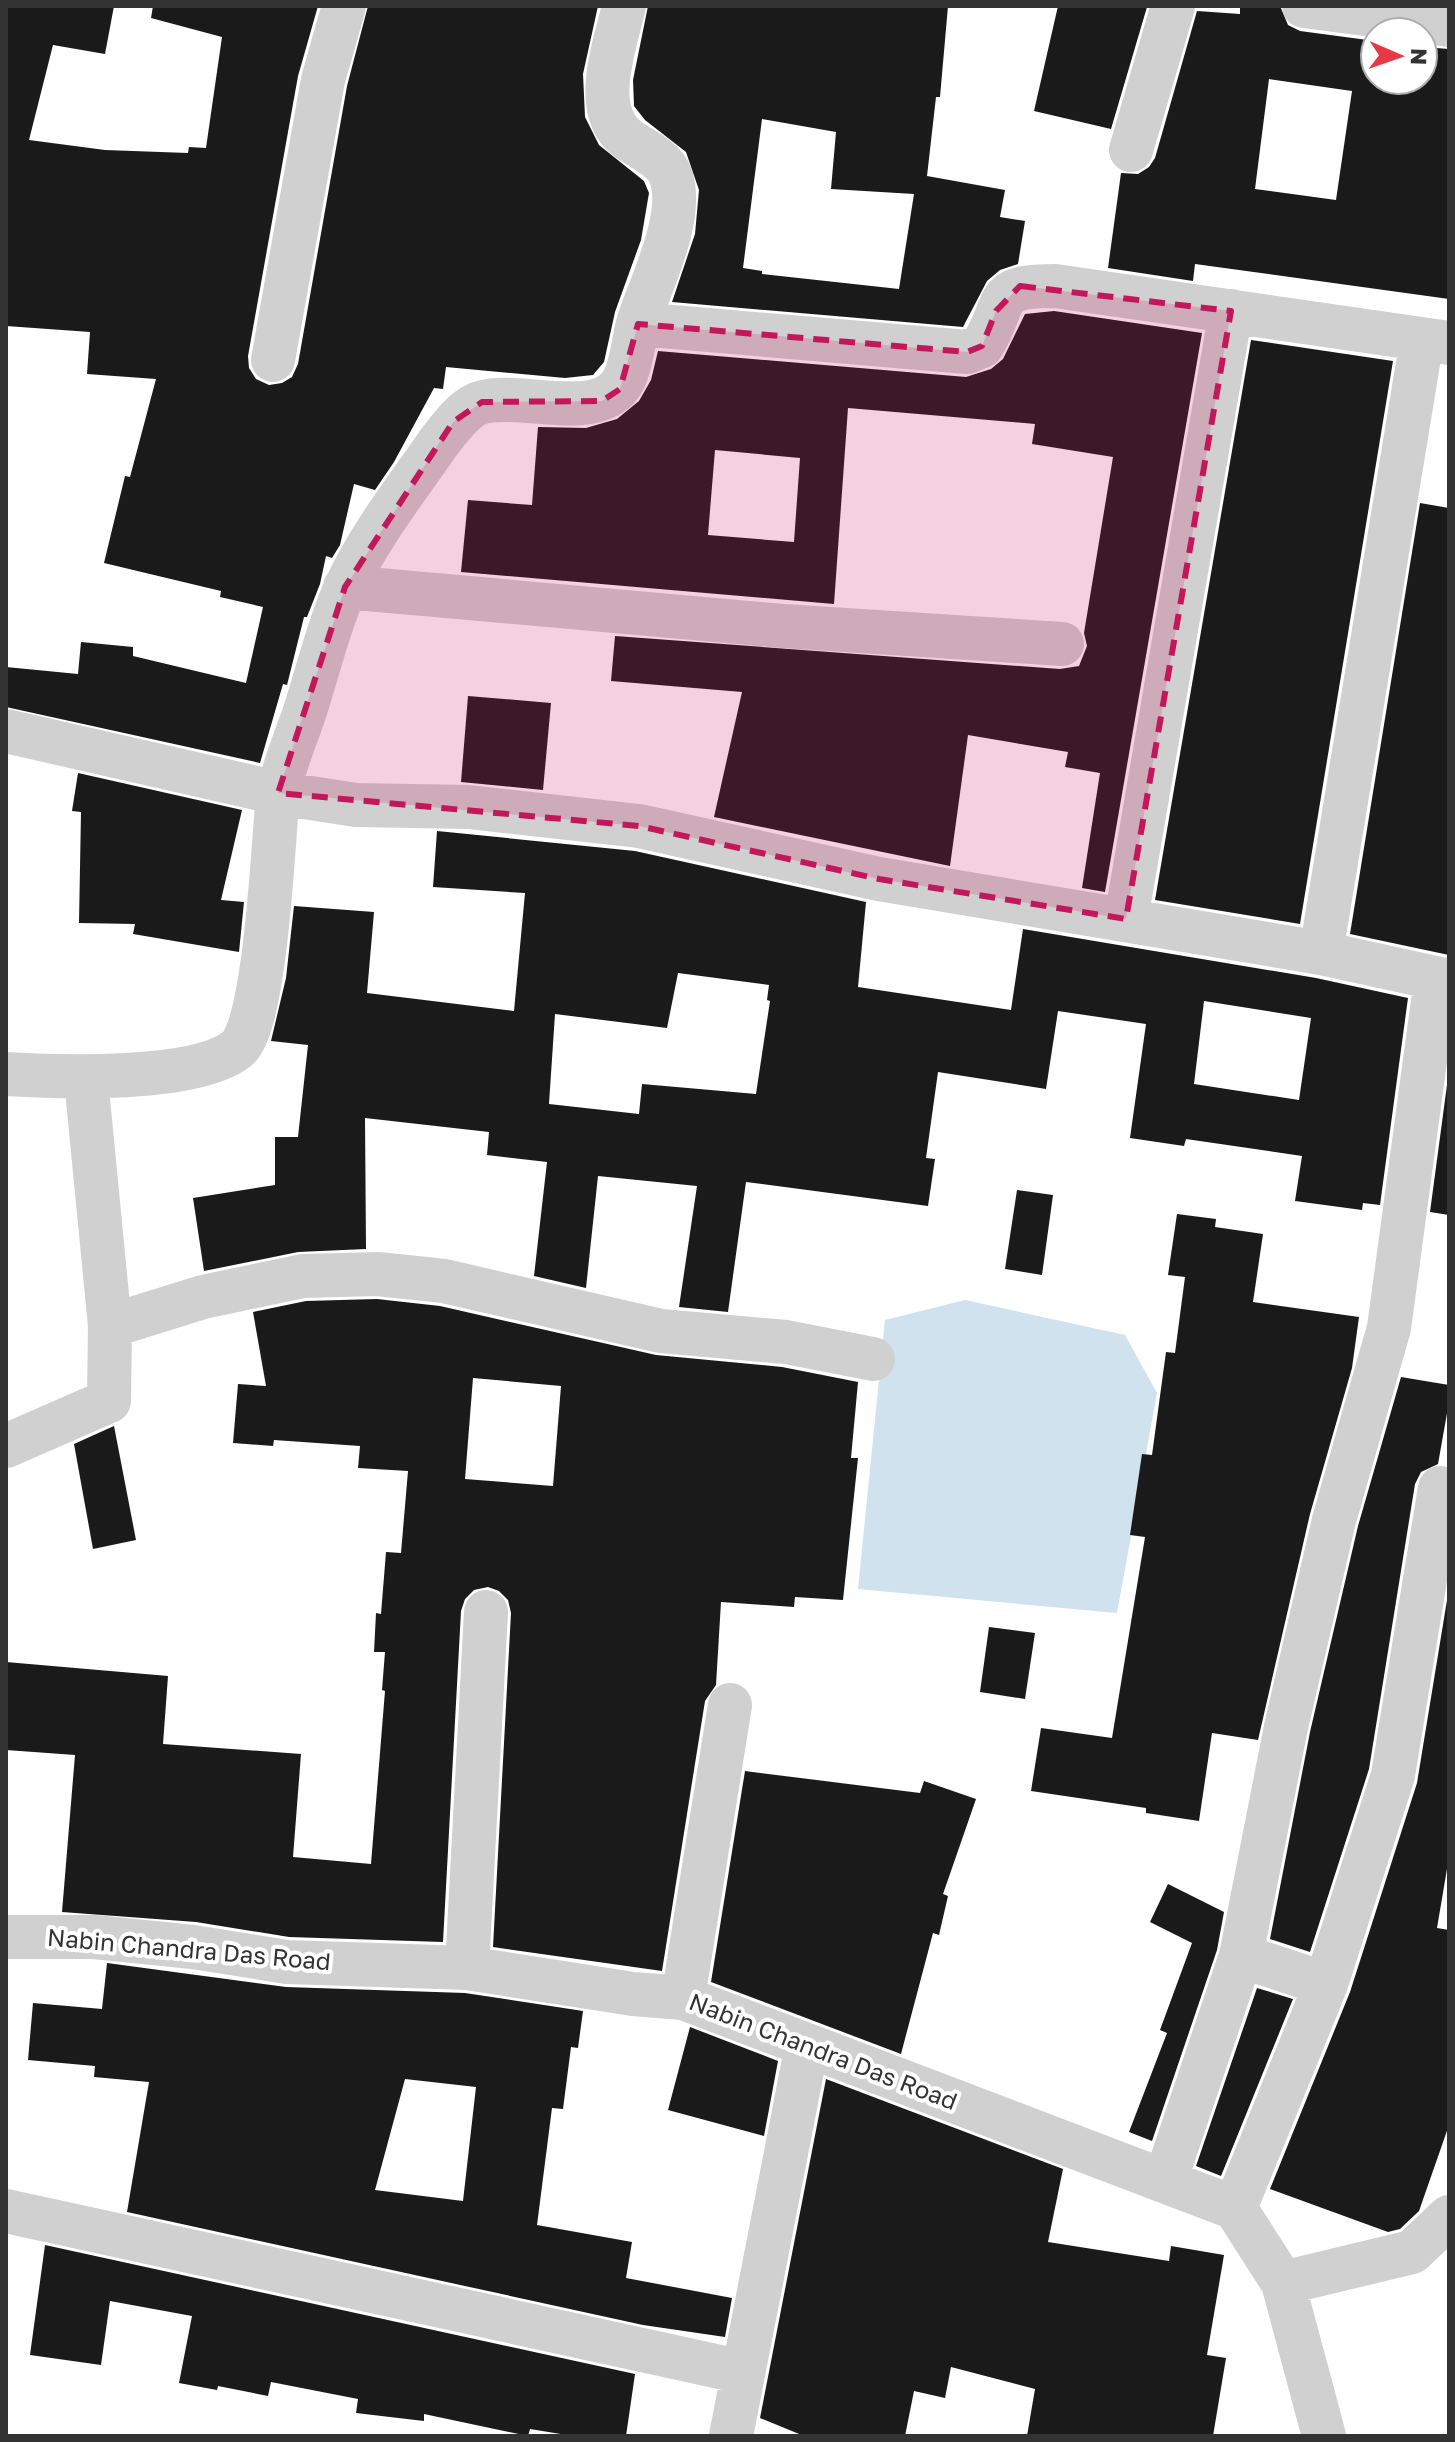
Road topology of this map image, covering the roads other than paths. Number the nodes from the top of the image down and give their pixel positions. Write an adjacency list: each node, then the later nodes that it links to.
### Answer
1 (344, 6): 10 (street)
2 (624, 6): 8 (street)
3 (1173, 6): 6 (street)
4 (1304, 6): 5 (street)
5 (1449, 25)
6 (1131, 150)
7 (1231, 311): 8 (street); 9 (street); 15 (street)
8 (638, 324): 11 (street)
9 (1435, 341): 16 (street)
10 (273, 360)
11 (345, 587): 12 (street); 14 (street)
12 (1062, 644)
13 (6, 731): 14 (street)
14 (278, 793): 15 (street); 19 (street)
15 (1126, 919): 16 (street)
16 (1321, 953): 17 (street)
17 (1443, 980): 27 (street)
18 (6, 1074): 19 (street)
19 (86, 1079): 20 (street)
20 (110, 1326): 21 (street); 22 (street)
21 (873, 1359)
22 (6, 1446)
23 (1440, 1488): 29 (street)
24 (486, 1612): 28 (street)
25 (730, 1705): 30 (street)
26 (6, 1937): 28 (street, Nabin Chandra Das Road)
27 (1241, 1956): 29 (street); 32 (street)
28 (467, 1968): 30 (street, Nabin Chandra Das Road)
29 (1326, 1984): 33 (street)
30 (683, 1998): 31 (street, Nabin Chandra Das Road)
31 (807, 2045): 32 (street, Nabin Chandra Das Road); 37 (street)
32 (1165, 2181): 33 (street, Nabin Chandra Das Road)
33 (1235, 2208): 36 (street)
34 (6, 2211): 37 (street)
35 (1449, 2217): 36 (street)
36 (1283, 2283): 39 (street)
37 (743, 2372): 38 (street)
38 (731, 2436)
39 (1324, 2436)

